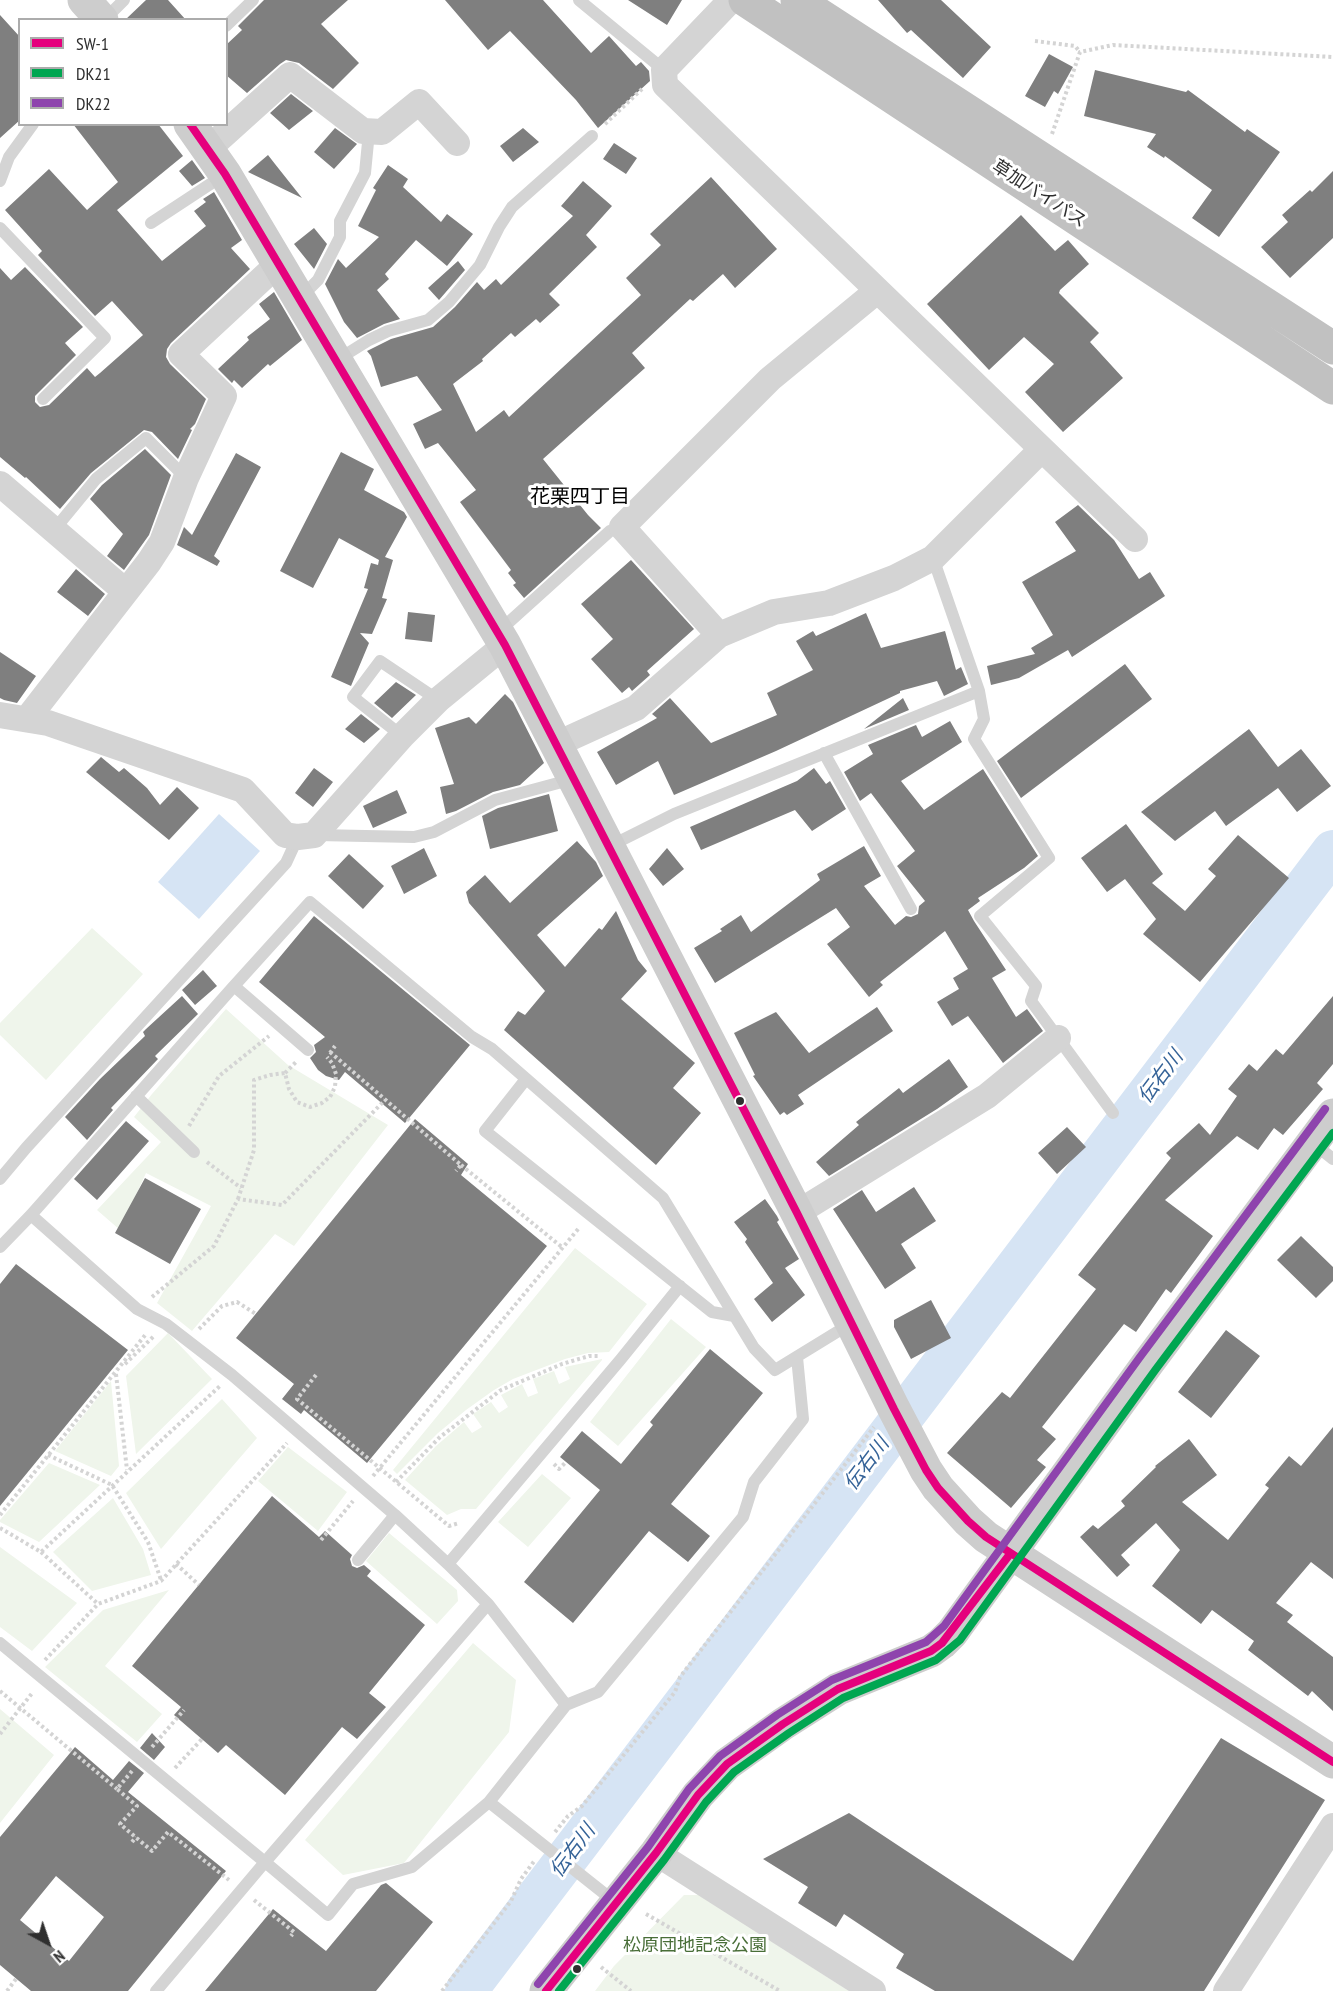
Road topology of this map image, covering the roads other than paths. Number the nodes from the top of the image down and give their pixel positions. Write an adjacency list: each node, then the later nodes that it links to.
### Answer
1 (84, 0): 8 (street)
2 (124, 0): 9 (lane)
3 (253, 0): 10 (lane)
4 (579, 0): 11 (lane)
5 (731, 0): 11 (street)
6 (745, 0): 25 (highway, 草加バイパス)
7 (797, 0): 23 (highway, 草加バイパス)
8 (101, 18)
9 (105, 18)
10 (228, 24)
11 (664, 70): 21 (street)
12 (32, 126): 17 (lane)
13 (369, 132): 15 (street); 16 (street); 22 (lane)
14 (592, 136): 24 (lane)
15 (457, 143)
16 (207, 149): 18 (lane); 20 (street)
17 (0, 181)
18 (151, 223)
19 (0, 228): 26 (lane)
20 (278, 264): 22 (street); 28 (street)
21 (878, 291): 27 (street); 30 (street)
22 (299, 299): 24 (street)
23 (1333, 348)
24 (336, 361): 36 (street)
25 (1333, 388)
26 (43, 399)
27 (1041, 450): 32 (street); 33 (street)
28 (186, 478): 31 (lane); 34 (street)
29 (0, 484): 31 (street)
30 (622, 527): 35 (street); 36 (lane)
31 (54, 530): 34 (street)
32 (1135, 539)
33 (933, 558): 35 (street); 37 (lane)
34 (125, 591): 40 (street)
35 (719, 635): 42 (street)
36 (502, 638): 38 (street); 42 (street)
37 (979, 691): 43 (lane); 49 (lane)
38 (438, 700): 41 (street); 41 (lane)
39 (0, 715): 40 (street)
40 (27, 718): 45 (street)
41 (402, 736): 45 (street)
42 (557, 744): 44 (street)
43 (824, 753): 46 (lane); 47 (lane)
44 (574, 778): 45 (lane); 46 (street)
45 (306, 836): 57 (lane)
46 (609, 847): 58 (street)
47 (911, 909)
48 (234, 986): 50 (lane); 51 (lane); 52 (lane)
49 (1058, 1038): 53 (lane); 58 (street)
50 (308, 1050)
51 (526, 1078): 61 (lane); 62 (lane)
52 (136, 1096): 56 (lane); 59 (lane)
53 (1113, 1113)
54 (1333, 1116): 55 (street)
55 (1323, 1151): 66 (street)
56 (194, 1152)
57 (0, 1179)
58 (797, 1213): 63 (street)
59 (31, 1215): 60 (lane); 65 (lane)
60 (0, 1246)
61 (680, 1286): 62 (lane); 68 (lane)
62 (734, 1316): 64 (lane)
63 (852, 1323): 64 (lane); 66 (street)
64 (797, 1357): 71 (lane)
65 (395, 1515): 67 (lane); 68 (lane)
66 (1010, 1554): 72 (street); 75 (street)
67 (358, 1560)
68 (448, 1563): 69 (lane)
69 (488, 1604): 71 (lane); 76 (lane)
70 (0, 1642): 76 (lane)
71 (566, 1705): 73 (lane)
72 (1333, 1762)
73 (489, 1802): 76 (lane); 77 (lane)
74 (1333, 1826): 81 (street)
75 (667, 1860): 77 (street); 80 (street)
76 (265, 1862): 78 (lane)
77 (631, 1908): 79 (street)
78 (156, 1991)
79 (546, 1991)
80 (873, 1991)
81 (1226, 1991)

